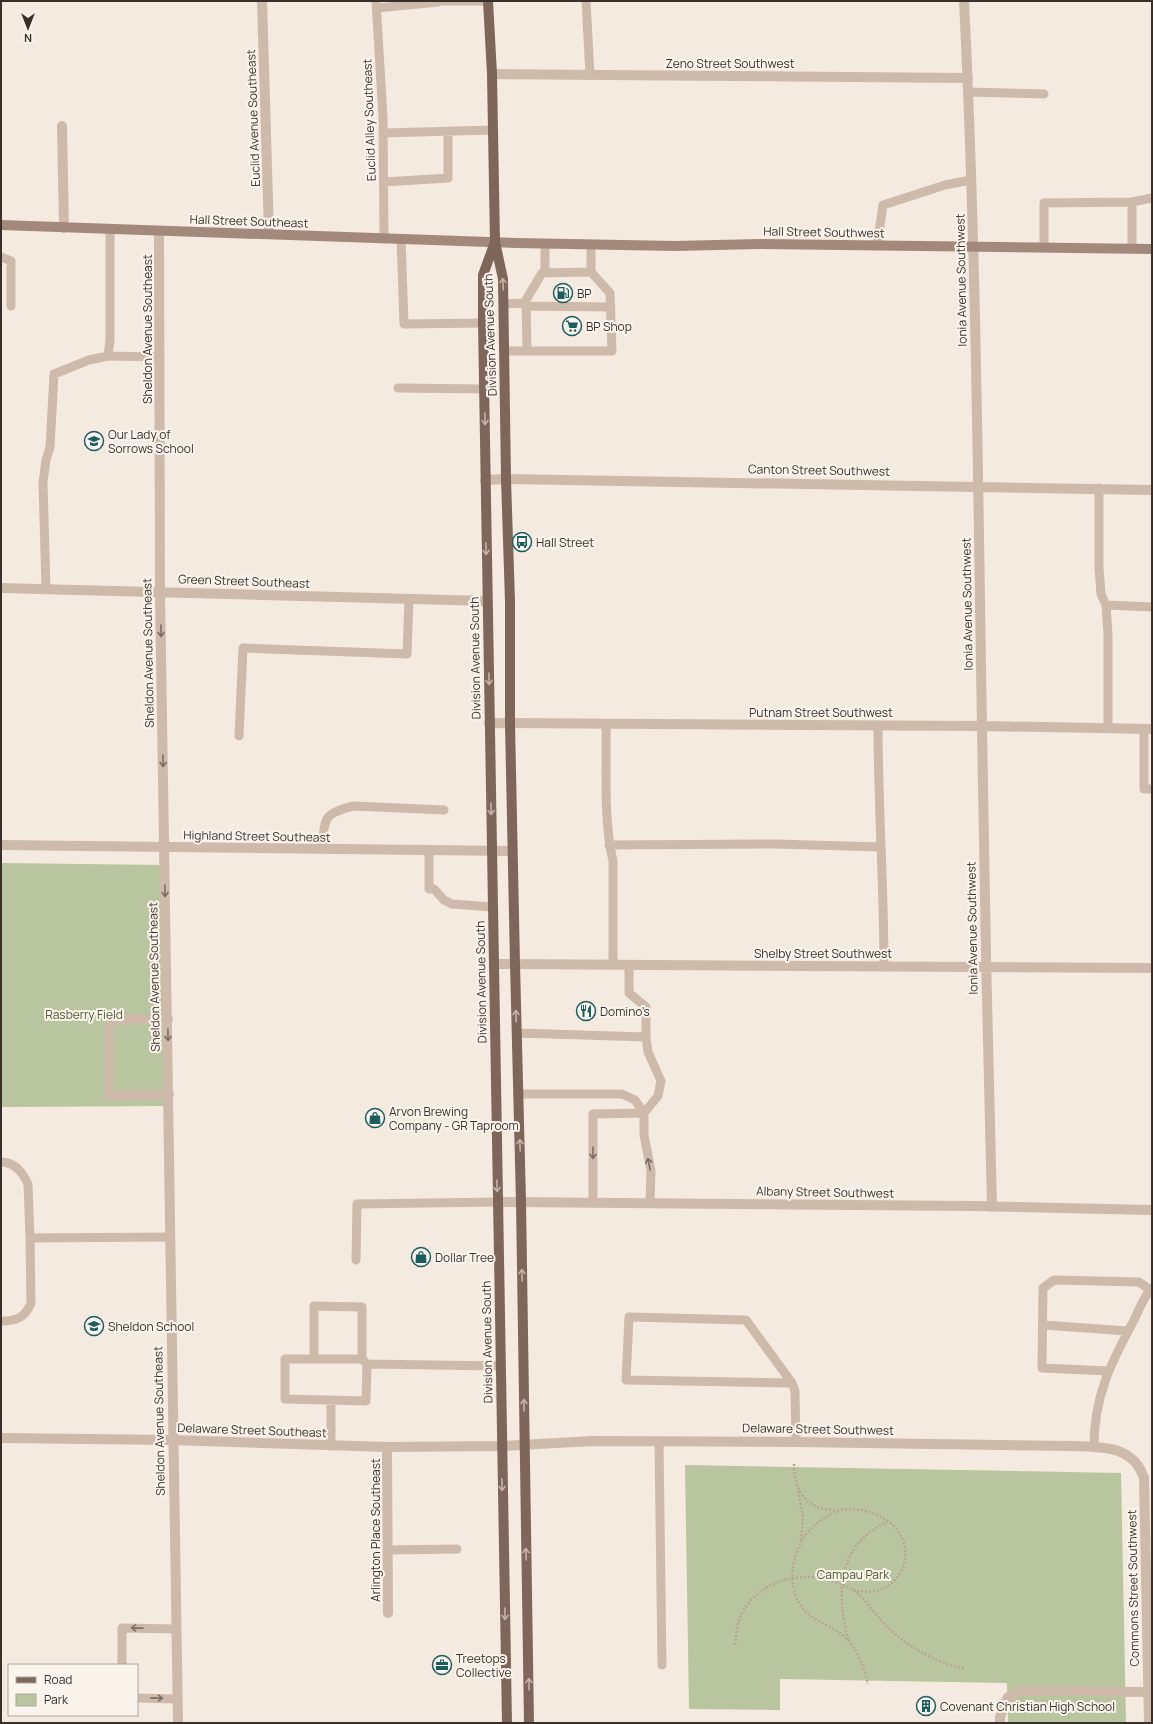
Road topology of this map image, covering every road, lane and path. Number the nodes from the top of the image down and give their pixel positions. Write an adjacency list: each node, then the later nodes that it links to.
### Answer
1 (262, 1): 24 (street, Euclid Avenue Southeast)
2 (438, 1): 3 (lane); 6 (lane)
3 (488, 1): 7 (main road, Division Avenue South)
4 (586, 1): 8 (lane)
5 (964, 1): 9 (street, Ionia Avenue Southwest)
6 (376, 4): 15 (lane, Euclid Alley Southeast)
7 (492, 74): 8 (street, Zeno Street Southwest); 13 (main road, Division Avenue South)
8 (590, 75): 9 (street, Zeno Street Southwest)
9 (968, 78): 10 (street, Ionia Avenue Southwest)
10 (968, 92): 11 (lane); 16 (street, Ionia Avenue Southwest)
11 (1044, 94)
12 (62, 126): 21 (street)
13 (493, 130): 14 (lane); 27 (main road, Division Avenue South)
14 (448, 131): 15 (lane); 17 (lane)
15 (383, 133): 17 (lane, Euclid Alley Southeast)
16 (971, 180): 30 (lane); 31 (street, Ionia Avenue Southwest)
17 (384, 182): 25 (lane, Euclid Alley Southeast)
18 (1152, 198): 19 (lane)
19 (1132, 202): 32 (lane); 33 (lane)
20 (1, 226): 21 (main road, Hall Street Southeast)
21 (64, 228): 22 (main road, Hall Street Southeast)
22 (110, 230): 23 (main road, Hall Street Southeast); 47 (lane)
23 (159, 231): 24 (main road, Hall Street Southeast); 48 (street, Sheldon Avenue Southeast)
24 (269, 234): 25 (main road, Hall Street Southeast)
25 (384, 239): 26 (main road, Hall Street Southeast)
26 (400, 239): 27 (main road, Hall Street Southeast); 44 (lane)
27 (495, 242): 28 (main road, Hall Street Southwest); 40 (main road, Division Avenue South, one-way to 27); 44 (main road, Division Avenue South)
28 (545, 244): 29 (main road, Hall Street Southwest); 38 (lane)
29 (590, 244): 30 (main road, Hall Street Southwest); 37 (lane)
30 (877, 246): 31 (main road, Hall Street Southwest)
31 (973, 247): 32 (main road, Hall Street Southwest); 53 (street, Ionia Avenue Southwest)
32 (1044, 247): 33 (main road, Hall Street Southwest)
33 (1132, 248): 34 (main road, Hall Street Southwest)
34 (1152, 248)
35 (1, 257): 42 (lane)
36 (579, 272): 37 (lane); 38 (lane); 39 (lane)
37 (591, 272): 43 (lane)
38 (548, 276): 41 (lane)
39 (579, 282)
40 (504, 304): 41 (lane); 45 (main road, Division Avenue South)
41 (525, 305): 43 (lane); 46 (lane)
42 (11, 306)
43 (611, 307): 46 (lane)
44 (483, 324): 50 (main road, Division Avenue South)
45 (504, 351): 46 (lane); 51 (main road, Division Avenue South)
46 (526, 351)
47 (108, 356): 48 (lane); 57 (lane)
48 (160, 357): 58 (street, Sheldon Avenue Southeast)
49 (398, 388): 50 (lane)
50 (484, 389): 52 (main road, Division Avenue South, one-way to 52)
51 (506, 479): 52 (street, Canton Street Southwest); 53 (street, Canton Street Southwest); 64 (main road, Division Avenue South)
52 (485, 480): 60 (main road, Division Avenue South, one-way to 60)
53 (978, 486): 54 (street, Canton Street Southwest); 67 (street, Ionia Avenue Southwest)
54 (1099, 488): 55 (street, Canton Street Southwest); 61 (lane)
55 (1152, 490)
56 (1, 588): 57 (street, Green Street Southeast)
57 (46, 589): 58 (street, Green Street Southeast)
58 (160, 592): 59 (street, Green Street Southeast); 76 (street, Sheldon Avenue Southeast, one-way to 76)
59 (408, 598): 60 (street, Green Street Southeast); 70 (lane)
60 (487, 601): 63 (main road, Division Avenue South, one-way to 63)
61 (1106, 605): 62 (lane); 68 (lane)
62 (1152, 607)
63 (490, 723): 64 (street, Putnam Street Southwest); 79 (main road, Division Avenue South, one-way to 79)
64 (510, 723): 65 (street, Putnam Street Southwest); 80 (main road, Division Avenue South)
65 (606, 724): 66 (street, Putnam Street Southwest); 74 (lane)
66 (878, 726): 67 (street, Putnam Street Southwest); 75 (lane)
67 (982, 726): 68 (street, Putnam Street Southwest); 87 (street, Ionia Avenue Southwest)
68 (1108, 728): 69 (street, Putnam Street Southwest)
69 (1148, 729): 71 (lane)
70 (239, 736)
71 (1152, 789)
72 (444, 810): 77 (lane)
73 (1, 845): 76 (street, Highland Street Southeast)
74 (609, 845): 75 (lane); 84 (lane)
75 (881, 847): 86 (lane)
76 (164, 848): 77 (street, Highland Street Southeast); 89 (street, Sheldon Avenue Southeast, one-way to 89)
77 (323, 849): 78 (street, Highland Street Southeast)
78 (429, 850): 79 (street, Highland Street Southeast); 81 (lane)
79 (492, 851): 80 (street, Highland Street Southeast); 81 (main road, Division Avenue South)
80 (514, 851): 83 (main road, Division Avenue South)
81 (493, 906): 82 (main road, Division Avenue South)
82 (494, 964): 83 (street, Shelby Street Southwest); 96 (main road, Division Avenue South, one-way to 96)
83 (515, 964): 84 (street, Shelby Street Southwest); 90 (main road, Division Avenue South, one-way to 83)
84 (613, 965): 85 (street, Shelby Street Southwest)
85 (628, 965): 86 (street, Shelby Street Southwest); 91 (lane)
86 (884, 966): 87 (street, Shelby Street Southwest)
87 (986, 967): 88 (street, Shelby Street Southwest); 100 (street, Ionia Avenue Southwest)
88 (1152, 968)
89 (168, 1019): 92 (street, Sheldon Avenue Southeast, one-way to 92); 92 (street)
90 (517, 1033): 91 (lane); 93 (main road, Division Avenue South)
91 (646, 1037): 94 (lane)
92 (169, 1094): 102 (street, Sheldon Avenue Southeast)
93 (518, 1094): 94 (lane); 97 (main road, Division Avenue South, one-way to 93)
94 (644, 1113): 98 (lane, one-way to 98); 99 (lane, one-way to 94)
95 (1, 1162): 103 (lane)
96 (498, 1202): 97 (street, Albany Street Southwest); 104 (lane); 111 (main road, Division Avenue South)
97 (521, 1202): 98 (street, Albany Street Southwest); 119 (main road, Division Avenue South, one-way to 97)
98 (593, 1203): 99 (street, Albany Street Southwest)
99 (650, 1203): 100 (street, Albany Street Southwest)
100 (992, 1207): 101 (street, Albany Street Southwest)
101 (1152, 1210)
102 (170, 1237): 103 (lane); 116 (street, Sheldon Avenue Southeast)
103 (30, 1238): 106 (lane)
104 (356, 1260)
105 (1151, 1289): 107 (lane); 108 (lane)
106 (1, 1321)
107 (1043, 1325): 108 (lane); 112 (lane)
108 (1128, 1330): 112 (lane)
109 (314, 1359): 110 (lane); 110 (lane); 114 (lane)
110 (364, 1361): 111 (lane); 114 (lane)
111 (500, 1366): 121 (main road, Division Avenue South)
112 (1109, 1371): 122 (lane)
113 (792, 1383): 113 (lane); 118 (lane)
114 (331, 1401): 120 (lane)
115 (1, 1438): 116 (street, Delaware Street Southeast)
116 (172, 1440): 120 (street, Delaware Street Southeast); 137 (street, Sheldon Avenue Southeast)
117 (659, 1442): 118 (street, Delaware Street Southwest); 119 (street, Delaware Street Southwest); 142 (lane)
118 (796, 1442): 122 (street, Delaware Street Southwest)
119 (525, 1444): 121 (street, Delaware Street Southwest); 151 (main road, Division Avenue South, one-way to 119)
120 (331, 1446): 123 (street, Delaware Street Southeast)
121 (502, 1446): 123 (street, Delaware Street Southeast); 150 (main road, Division Avenue South, one-way to 150)
122 (1094, 1446): 124 (street, Delaware Street Southwest)
123 (387, 1447): 132 (street, Arlington Place Southeast)
124 (1131, 1458): 127 (street, Commons Street Southwest)
125 (794, 1464): 126 (path)
126 (797, 1487): 128 (path); 130 (path)
127 (1148, 1500): 140 (street, Commons Street Southwest)
128 (839, 1510): 129 (path); 130 (path)
129 (888, 1521): 134 (path); 135 (path)
130 (801, 1542): 133 (path)
131 (457, 1549): 132 (lane)
132 (388, 1550): 136 (street, Arlington Place Southeast)
133 (792, 1578): 134 (path); 138 (path); 139 (path)
134 (842, 1584): 135 (path); 138 (path)
135 (853, 1590): 143 (path)
136 (388, 1612)
137 (176, 1629): 141 (lane, one-way to 141); 147 (street, Sheldon Avenue Southeast)
138 (848, 1640): 144 (path)
139 (735, 1645)
140 (1150, 1655): 145 (street, Commons Street Southwest)
141 (122, 1664)
142 (662, 1665)
143 (965, 1669)
144 (868, 1684)
145 (1149, 1692): 148 (street, Commons Street Southwest); 152 (street)
146 (138, 1698): 147 (lane, one-way to 147)
147 (177, 1698): 149 (street, Sheldon Avenue Southeast)
148 (1150, 1707): 153 (street, Commons Street Southwest)
149 (178, 1723)
150 (507, 1723)
151 (529, 1723)
152 (1000, 1723)
153 (1149, 1723)

